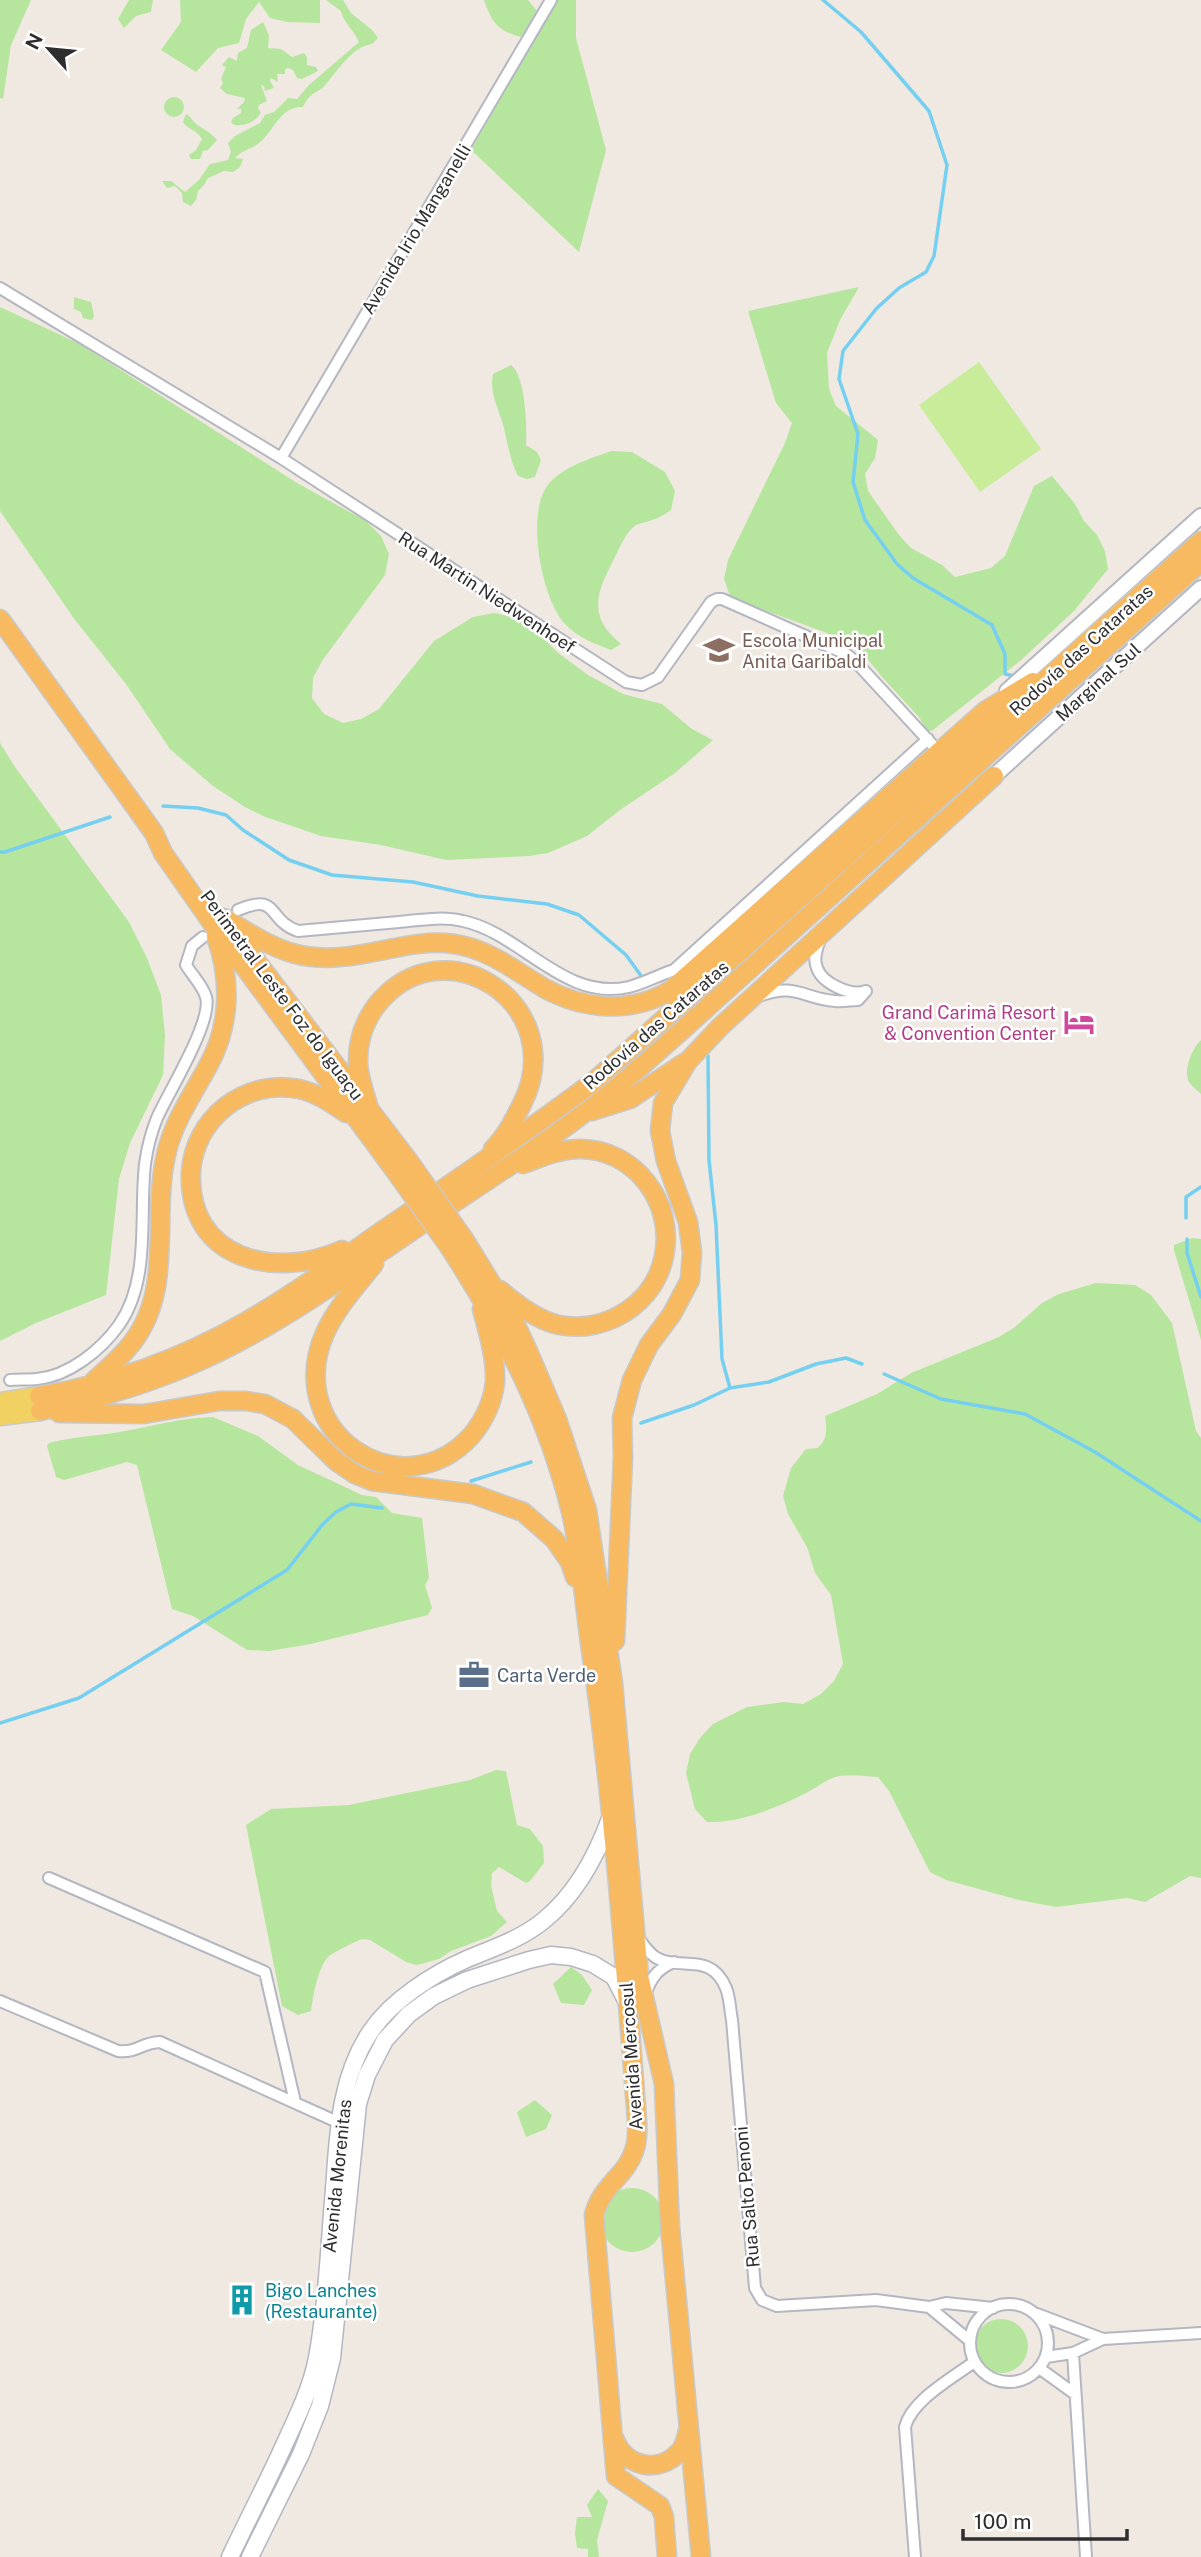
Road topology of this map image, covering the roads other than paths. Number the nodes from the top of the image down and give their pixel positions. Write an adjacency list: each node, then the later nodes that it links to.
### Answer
1 (551, 0): 3 (street, Avenida Irio Manganelli)
2 (0, 288): 3 (street, Rua Martin Niedwenhoef)
3 (281, 458): 11 (street, Rua Martin Niedwenhoef)
4 (1201, 516): 10 (street)
5 (1201, 541): 9 (highway, Rodovía das Cataratas)
6 (1201, 562): 13 (highway, Rodovía das Cataratas)
7 (1201, 588): 12 (street, Marginal Sul)
8 (0, 619): 14 (highway, Perimetral Leste Foz do Iguaçu)
9 (1072, 658): 10 (highway); 20 (highway, Rodovía das Cataratas)
10 (985, 711): 11 (highway)
11 (933, 745): 14 (street); 14 (highway)
12 (994, 776): 13 (highway); 15 (highway)
13 (926, 810): 18 (highway, Rodovía das Cataratas)
14 (219, 922): 19 (highway, Perimetral Leste Foz do Iguaçu); 25 (street); 26 (highway)
15 (822, 933): 16 (highway); 16 (street)
16 (747, 1001): 17 (highway)
17 (688, 1061): 18 (highway); 31 (highway)
18 (582, 1114): 21 (highway, Rodovía das Cataratas)
19 (364, 1117): 20 (highway); 22 (highway); 24 (highway, Perimetral Leste Foz do Iguaçu, bridge)
20 (471, 1171): 22 (highway, Rodovía das Cataratas)
21 (497, 1174): 23 (highway, Rodovía das Cataratas); 24 (highway)
22 (392, 1225): 26 (highway, Rodovía das Cataratas)
23 (387, 1248): 24 (highway); 28 (highway, Rodovía das Cataratas)
24 (481, 1281): 30 (highway); 31 (highway)
25 (10, 1380)
26 (90, 1385): 28 (highway, Rodovía das Cataratas)
27 (0, 1402): 28 (main road)
28 (39, 1404): 29 (main road); 30 (highway)
29 (0, 1416)
30 (584, 1604): 32 (highway, Avenida Mercosul)
31 (613, 1683): 34 (highway, Avenida Mercosul)
32 (611, 1815): 37 (highway, Avenida Mercosul); 39 (main road, Avenida Morenitas)
33 (48, 1878): 38 (street)
34 (635, 1933): 35 (street, Rua Salto Penoni); 37 (highway, Avenida Mercosul)
35 (674, 1962): 37 (street); 42 (street, Rua Salto Penoni)
36 (0, 2001): 38 (street)
37 (636, 2003): 40 (main road, Avenida Morenitas); 53 (highway, Avenida Mercosul); 54 (highway, Avenida Mercosul)
38 (295, 2102): 39 (street)
39 (340, 2122): 40 (street); 41 (main road, Avenida Morenitas)
40 (356, 2130): 41 (main road, Avenida Morenitas)
41 (333, 2293): 55 (main road, Avenida Morenitas); 56 (main road, Avenida Morenitas)
42 (929, 2307): 43 (street, Rua Salto Penoni); 47 (street)
43 (993, 2308): 44 (street); 47 (street)
44 (1035, 2313): 46 (street); 49 (street)
45 (1201, 2333): 46 (street)
46 (1103, 2339): 48 (street)
47 (969, 2340): 50 (street)
48 (1073, 2353): 49 (street); 52 (street)
49 (1046, 2357): 51 (street)
50 (974, 2362): 51 (street); 59 (street)
51 (1039, 2368): 52 (street)
52 (1075, 2394): 60 (street)
53 (689, 2430): 54 (highway); 58 (highway, Avenida Mercosul)
54 (612, 2432): 57 (highway, Avenida Mercosul)
55 (230, 2557)
56 (250, 2557)
57 (667, 2557)
58 (701, 2557)
59 (915, 2557)
60 (1086, 2557)

